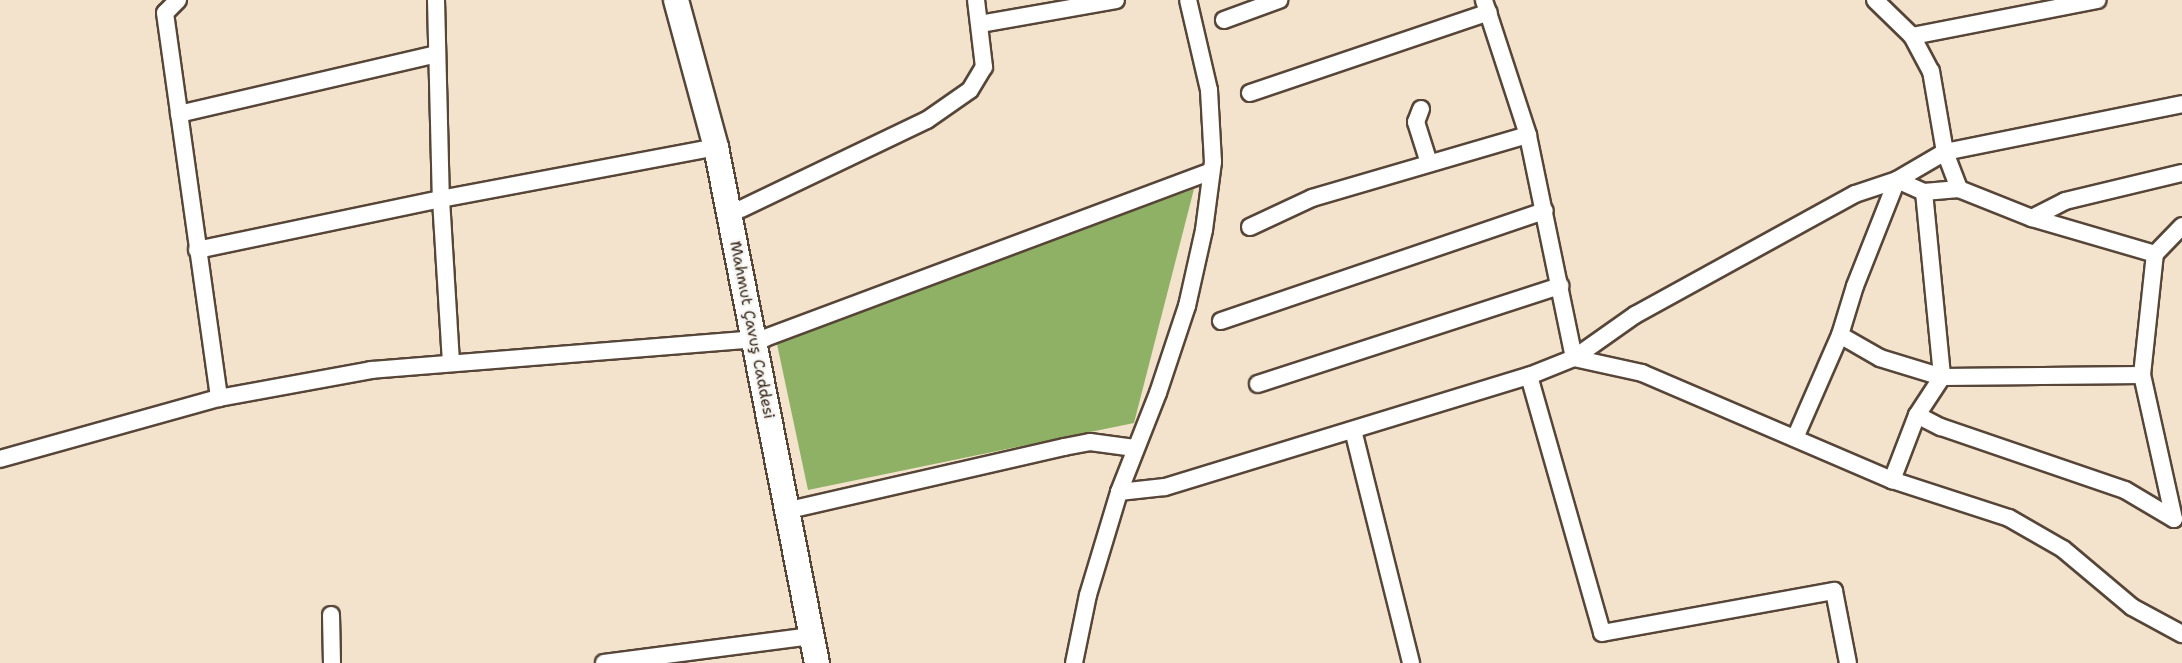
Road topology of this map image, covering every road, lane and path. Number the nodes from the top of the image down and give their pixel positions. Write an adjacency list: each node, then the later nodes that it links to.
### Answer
1 (178, 0): 19 (street)
2 (436, 0): 15 (street)
3 (676, 0): 21 (main road, Mahmut Çavuş Caddesi)
4 (690, 0): 30 (main road)
5 (976, 0): 13 (street)
6 (1116, 0): 13 (street)
7 (1188, 0): 24 (street)
8 (1279, 0): 12 (street)
9 (1875, 0): 14 (street)
10 (2098, 0): 14 (street)
11 (1486, 6): 16 (street); 20 (street)
12 (1224, 20)
13 (980, 24): 30 (street)
14 (1912, 36): 22 (street)
15 (436, 54): 19 (street); 29 (street)
16 (1250, 93)
17 (2182, 104): 22 (street)
18 (1420, 109): 23 (street)
19 (179, 114): 35 (street)
20 (1528, 135): 23 (street); 31 (street)
21 (716, 147): 29 (street); 40 (main road, Mahmut Çavuş Caddesi)
22 (1945, 152): 26 (street); 27 (street)
23 (1429, 163): 34 (street)
24 (1211, 171): 40 (street); 51 (street)
25 (2182, 173): 32 (street)
26 (1897, 180): 28 (street); 39 (street); 41 (street)
27 (1959, 189): 28 (street); 32 (street)
28 (1924, 192): 45 (street)
29 (441, 198): 35 (street); 42 (street)
30 (741, 209): 40 (main road)
31 (1545, 211): 37 (street); 38 (street)
32 (2032, 218): 36 (street)
33 (2182, 226): 36 (street)
34 (1250, 227)
35 (197, 250): 47 (street)
36 (2155, 254): 43 (street)
37 (1560, 286): 41 (street); 46 (street)
38 (1221, 321)
39 (1840, 335): 45 (street); 50 (street)
40 (759, 338): 42 (street); 55 (main road); 58 (main road, Mahmut Çavuş Caddesi)
41 (1575, 358): 44 (street); 50 (street)
42 (451, 363): 47 (street)
43 (2142, 375): 45 (street); 48 (street)
44 (1529, 376): 49 (street); 65 (street)
45 (1942, 377): 48 (street)
46 (1258, 384)
47 (219, 398): 52 (street)
48 (1917, 415): 53 (street)
49 (1353, 430): 54 (street); 64 (street)
50 (1795, 438): 53 (street)
51 (1135, 447): 54 (street); 55 (street)
52 (0, 459)
53 (1892, 480): 57 (street)
54 (1119, 492): 63 (street)
55 (798, 508): 62 (main road)
56 (331, 615): 59 (street)
57 (2182, 634)
58 (811, 636): 60 (street); 61 (main road, Mahmut Çavuş Caddesi)
59 (332, 663)
60 (604, 663)
61 (817, 663)
62 (828, 663)
63 (1074, 663)
64 (1411, 663)
65 (1848, 663)

